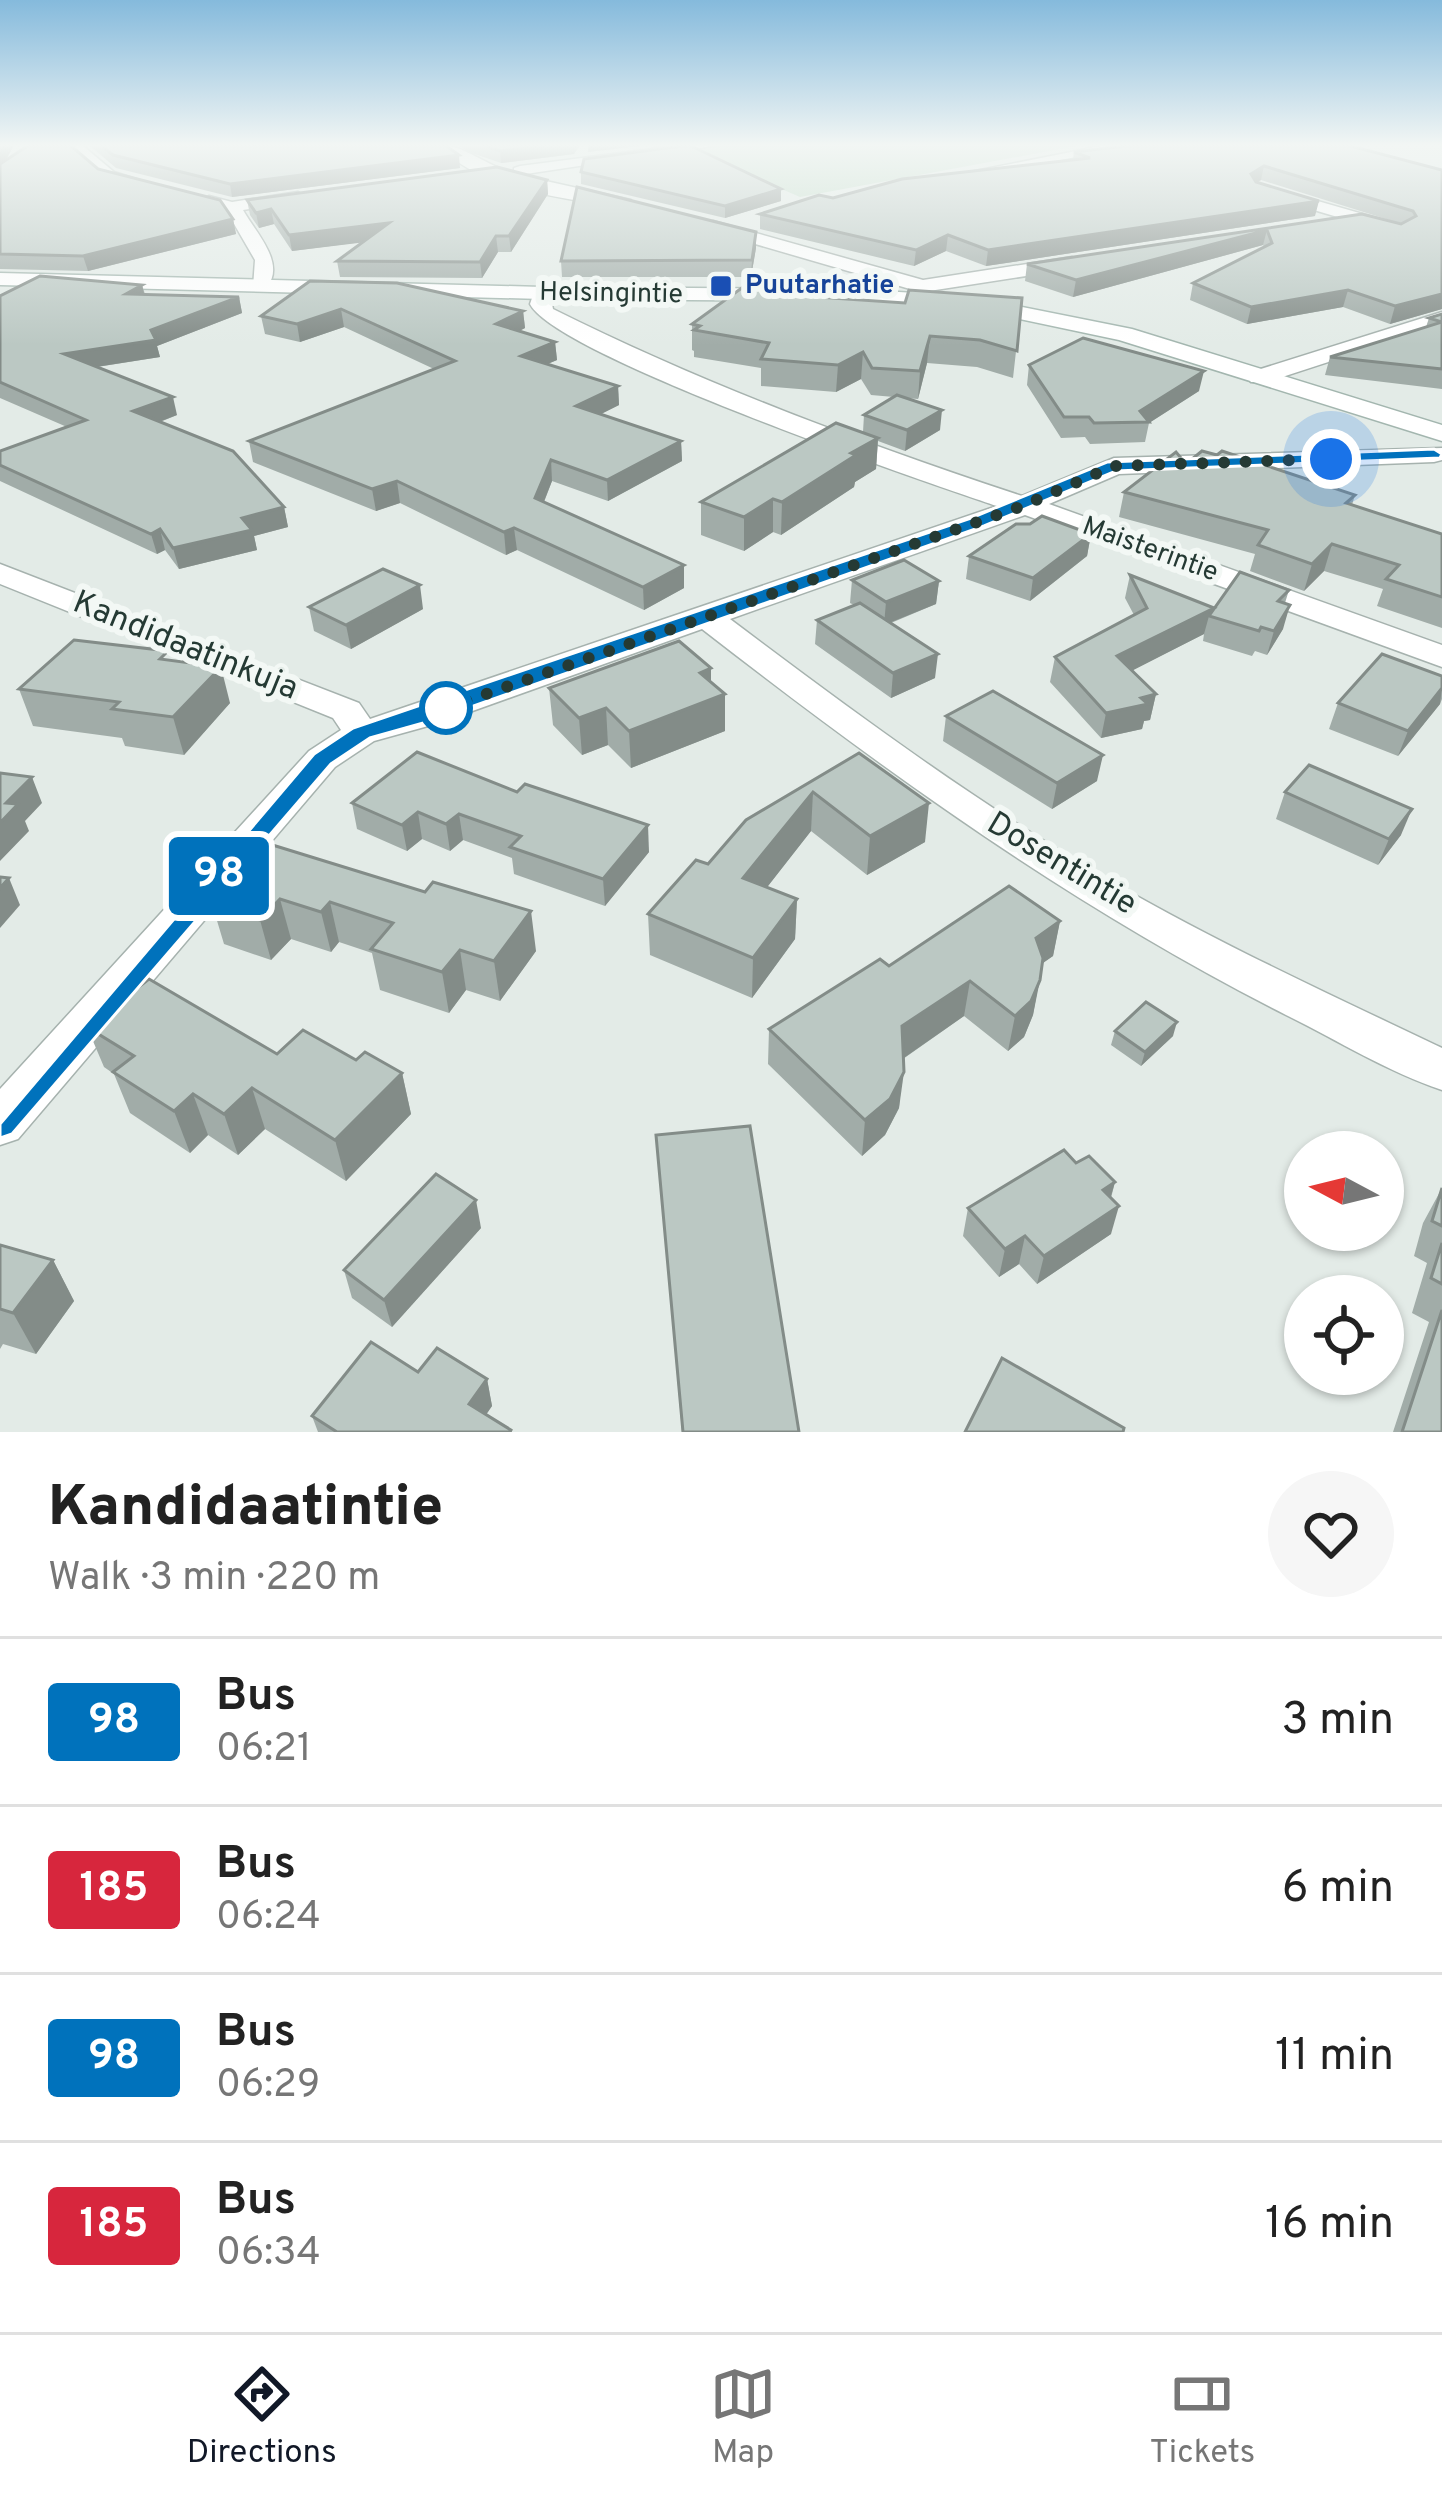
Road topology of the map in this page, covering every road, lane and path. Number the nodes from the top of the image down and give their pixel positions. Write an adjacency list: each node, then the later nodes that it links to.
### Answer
1 (235, 212): 12 (street)
2 (1339, 212): 4 (street)
3 (682, 218): 7 (street)
4 (1360, 218): 6 (street); 8 (street)
5 (748, 221): 7 (street)
6 (1315, 225)
7 (726, 230): 13 (street)
8 (1398, 230)
9 (1092, 260): 13 (street)
10 (0, 282): 11 (street, Helsingintie)
11 (41, 283): 12 (street, Helsingintie); 15 (street)
12 (260, 283): 14 (street, Helsingintie)
13 (919, 292): 14 (street, Helsingintie); 17 (street, Helsingintie)
14 (542, 293): 19 (street, Maisterintie)
15 (0, 304)
16 (1442, 318): 17 (street)
17 (1259, 377): 18 (street, Helsingintie)
18 (1438, 444): 19 (street)
19 (1020, 507): 21 (street); 22 (street, Maisterintie)
20 (0, 573): 23 (street, Kandidaatinkuja)
21 (707, 617): 23 (street); 24 (street, Dosentintie)
22 (1442, 657)
23 (361, 733): 25 (street)
24 (1442, 1070)
25 (0, 1124)

